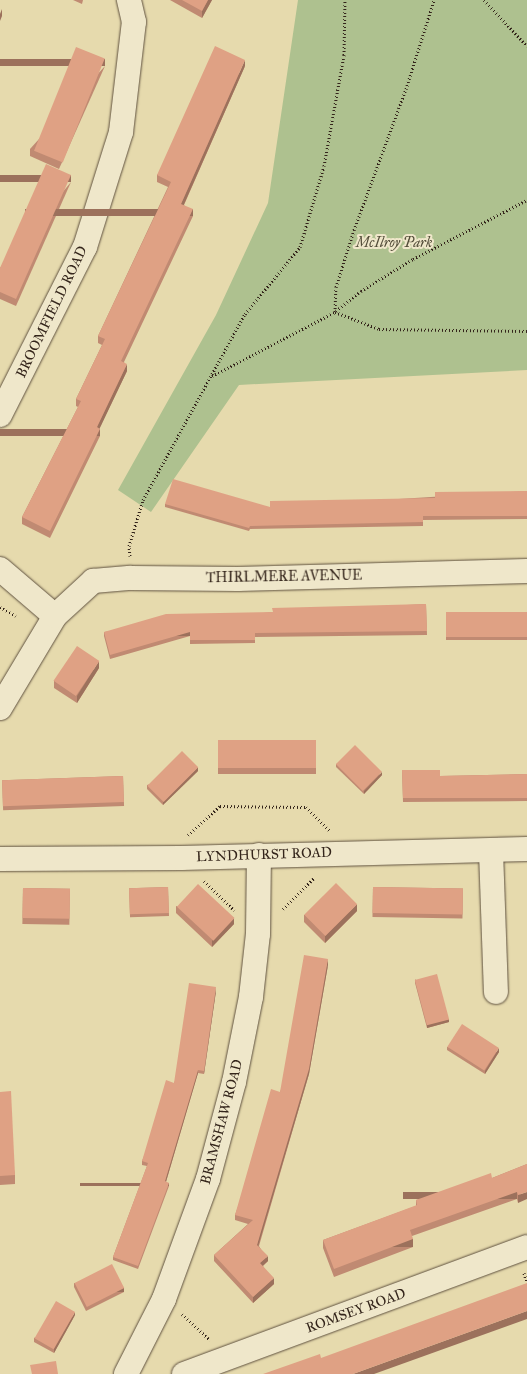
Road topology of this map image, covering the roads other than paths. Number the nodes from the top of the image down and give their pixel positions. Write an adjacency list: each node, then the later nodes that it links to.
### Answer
1 (129, 0): 2 (street, BROOMFIELD ROAD)
2 (0, 415)
3 (0, 569): 5 (street)
4 (527, 571): 5 (street, THIRLMERE AVENUE)
5 (55, 616): 6 (street, THIRLMERE AVENUE)
6 (0, 708)
7 (527, 849): 8 (street, LYNDHURST ROAD)
8 (491, 851): 9 (street, LYNDHURST ROAD); 11 (street)
9 (259, 855): 10 (street, LYNDHURST ROAD); 13 (street, BRAMSHAW ROAD)
10 (0, 859)
11 (496, 992)
12 (527, 1247): 14 (street, ROMSEY ROAD)
13 (126, 1374)
14 (184, 1374)

